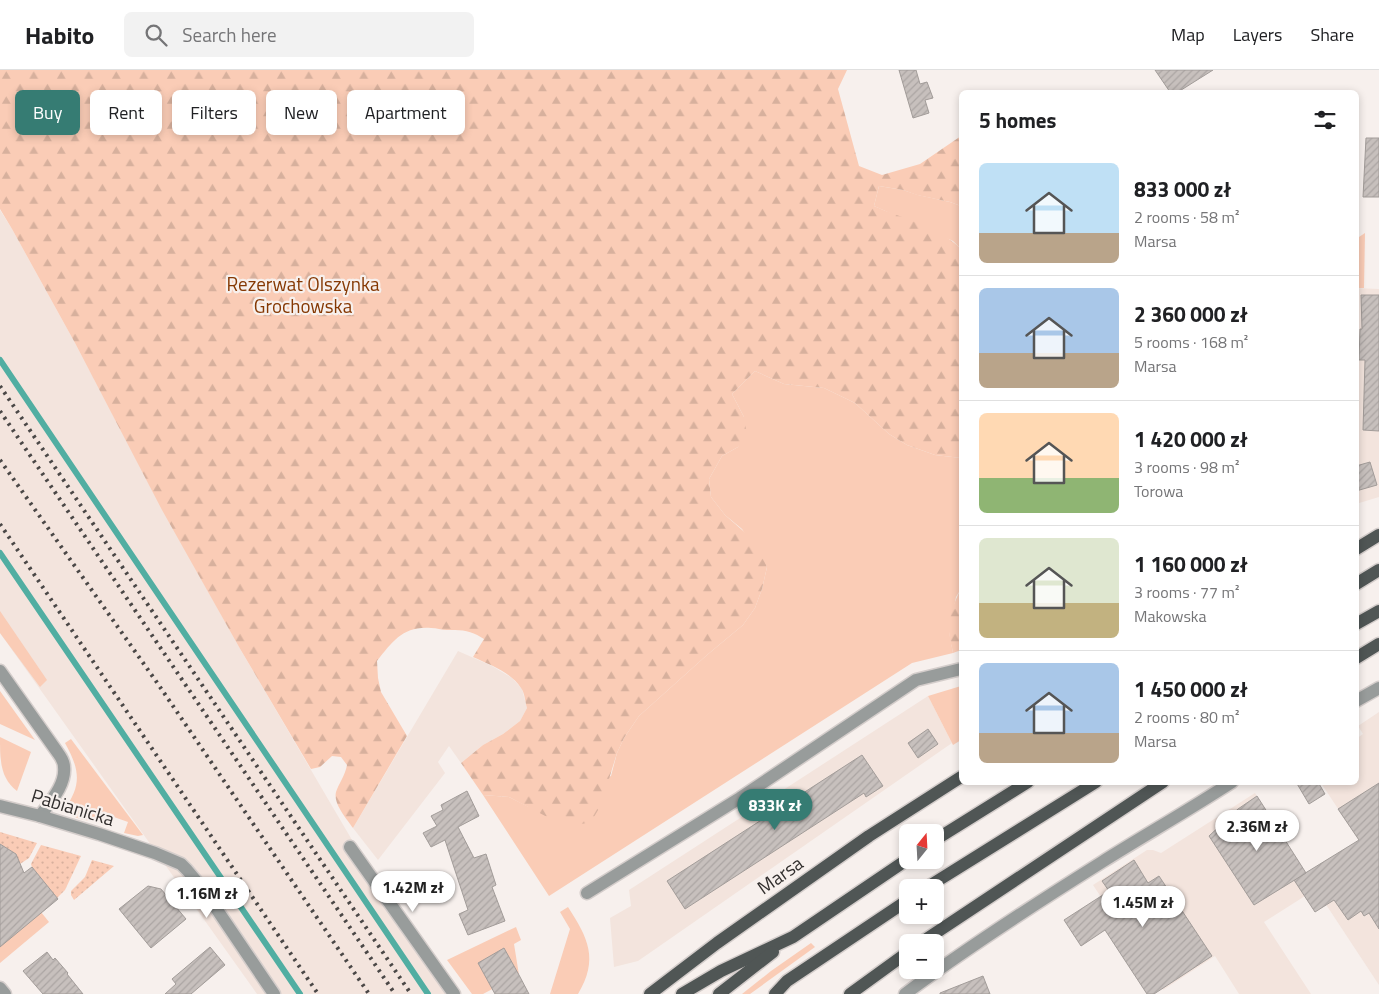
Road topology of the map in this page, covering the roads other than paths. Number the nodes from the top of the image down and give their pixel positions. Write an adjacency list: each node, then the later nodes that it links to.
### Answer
1 (1379, 535): 2 (main road)
2 (1359, 547)
3 (1379, 570): 4 (main road)
4 (1359, 582)
5 (1379, 610): 6 (main road)
6 (1359, 622)
7 (1379, 644): 8 (main road)
8 (1359, 656)
9 (959, 669): 24 (street)
10 (0, 671): 19 (street)
11 (1379, 688): 12 (street)
12 (1359, 699)
13 (959, 778): 35 (main road, Marsa)
14 (1023, 785): 20 (main road)
15 (1091, 785): 23 (main road)
16 (1158, 785): 26 (main road)
17 (1227, 785): 31 (street)
18 (0, 806): 19 (street, Pabianicka)
19 (40, 816): 33 (street, Pabianicka)
20 (944, 834)
21 (350, 847): 34 (street)
22 (899, 865): 27 (main road)
23 (940, 879)
24 (587, 893)
25 (899, 906): 29 (main road)
26 (934, 934)
27 (793, 937): 36 (main road); 37 (main road)
28 (899, 959): 40 (main road)
29 (787, 981): 38 (main road); 39 (main road)
30 (0, 988): 32 (street)
31 (919, 990): 41 (street)
32 (5, 994)
33 (274, 994)
34 (454, 994)
35 (650, 994)
36 (682, 994)
37 (719, 994)
38 (771, 994)
39 (775, 994)
40 (850, 994)
41 (905, 994)

